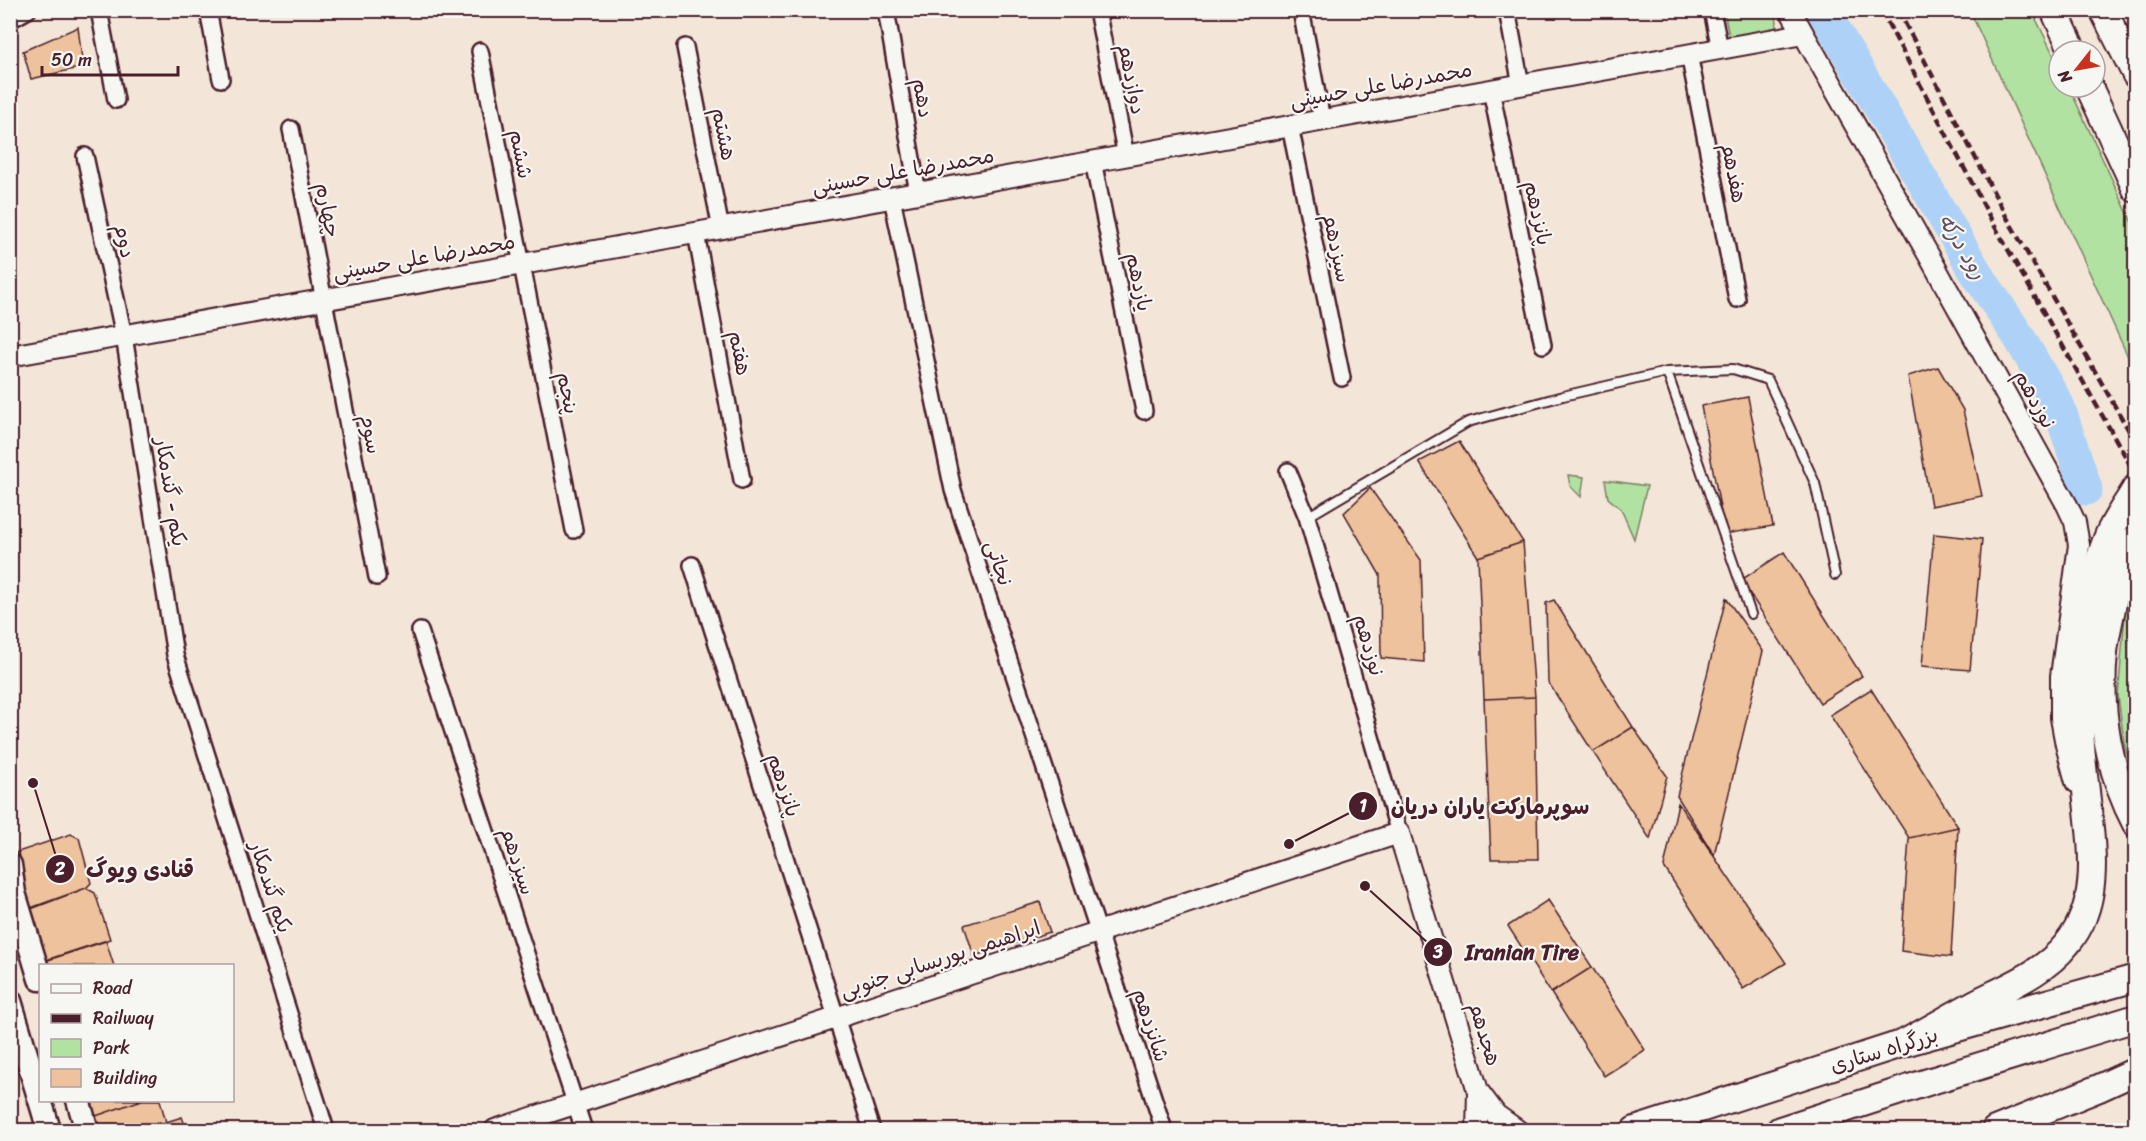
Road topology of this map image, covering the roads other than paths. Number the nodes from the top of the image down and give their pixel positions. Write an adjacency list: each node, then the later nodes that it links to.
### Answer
1 (28, 10): 12 (street)
2 (99, 10): 24 (street)
3 (208, 10): 20 (street)
4 (886, 10): 32 (street, دهم)
5 (1097, 10): 29 (street, دوازدهم)
6 (1301, 10): 25 (street)
7 (1507, 10): 21 (street)
8 (1712, 10): 16 (street)
9 (1790, 10): 13 (street, نوزدهم)
10 (2054, 10): 14 (highway)
11 (2103, 10): 19 (highway)
12 (10, 20)
13 (1803, 34): 16 (street, محمدرضا علی حسینی); 57 (street, نوزدهم)
14 (2067, 39)
15 (685, 47): 34 (street, هشتم)
16 (1720, 49): 18 (street, محمدرضا علی حسینی)
17 (480, 51): 36 (street, ششم)
18 (1689, 54): 21 (street, محمدرضا علی حسینی); 37 (street, هفدهم)
19 (2136, 75)
20 (221, 79)
21 (1521, 85): 22 (street, محمدرضا علی حسینی)
22 (1491, 90): 25 (street, محمدرضا علی حسینی); 40 (street, پانزدهم)
23 (2095, 99): 31 (highway)
24 (116, 100)
25 (1322, 120): 26 (street, محمدرضا علی حسینی)
26 (1290, 126): 29 (street, محمدرضا علی حسینی); 43 (street, سیزدهم)
27 (291, 129): 38 (street, چهارم)
28 (85, 156): 39 (street, دوم)
29 (1126, 156): 30 (street, محمدرضا علی حسینی)
30 (1094, 161): 32 (street, محمدرضا علی حسینی); 44 (street, یازدهم)
31 (2136, 189)
32 (918, 193): 33 (street, محمدرضا علی حسینی)
33 (892, 198): 34 (street, محمدرضا علی حسینی); 61 (street, نجاتی)
34 (721, 229): 35 (street, محمدرضا علی حسینی)
35 (696, 233): 36 (street, محمدرضا علی حسینی); 46 (street, هفتم)
36 (521, 264): 38 (street, محمدرضا علی حسینی); 49 (street, پنجم)
37 (1737, 299)
38 (324, 300): 39 (street, محمدرضا علی حسینی); 53 (street, سوم)
39 (124, 336): 41 (street, محمدرضا علی حسینی); 56 (street, یکم - گندمکار)
40 (1543, 345)
41 (10, 356)
42 (1668, 372): 48 (lane); 52 (lane); 54 (lane)
43 (1342, 378)
44 (1144, 411)
45 (1288, 471): 48 (street, نوزدهم)
46 (742, 480)
47 (2136, 488): 57 (highway)
48 (1306, 517): 59 (street, نوزدهم)
49 (574, 530)
50 (2136, 538): 58 (highway)
51 (692, 565): 65 (street, پانزدهم)
52 (1835, 575)
53 (377, 576)
54 (1751, 614)
55 (420, 631): 73 (street, سیزدهم)
56 (176, 655): 76 (street, یکم گندمکار)
57 (2089, 821): 67 (highway)
58 (2136, 824)
59 (1399, 833): 61 (street, ابراهیمی پوربسابی جنوبی); 69 (street, هجدهم)
60 (10, 865): 62 (main road)
61 (1098, 932): 65 (street, ابراهیمی پوربسابی جنوبی); 80 (street, شانزدهم)
62 (39, 976)
63 (2136, 978): 67 (highway, بزرگراه ستاری)
64 (10, 1001): 70 (main road)
65 (836, 1018): 73 (street, ابراهیمی پوربسابی جنوبی); 79 (street, پانزدهم)
66 (2136, 1018): 84 (highway, بزرگراه ستاری)
67 (1904, 1043): 83 (highway, بزرگراه ستاری)
68 (2136, 1071): 85 (highway)
69 (1478, 1091): 81 (street); 82 (street, هجدهم)
70 (39, 1095)
71 (41, 1102): 74 (main road)
72 (78, 1102): 75 (main road)
73 (575, 1104): 77 (street, ابراهیمی پوربسابی جنوبی); 78 (street)
74 (50, 1131)
75 (87, 1131)
76 (326, 1131)
77 (495, 1131)
78 (584, 1131)
79 (872, 1131)
80 (1164, 1131)
81 (1477, 1131)
82 (1517, 1131)
83 (1635, 1131)
84 (1780, 1131)
85 (1995, 1131)

